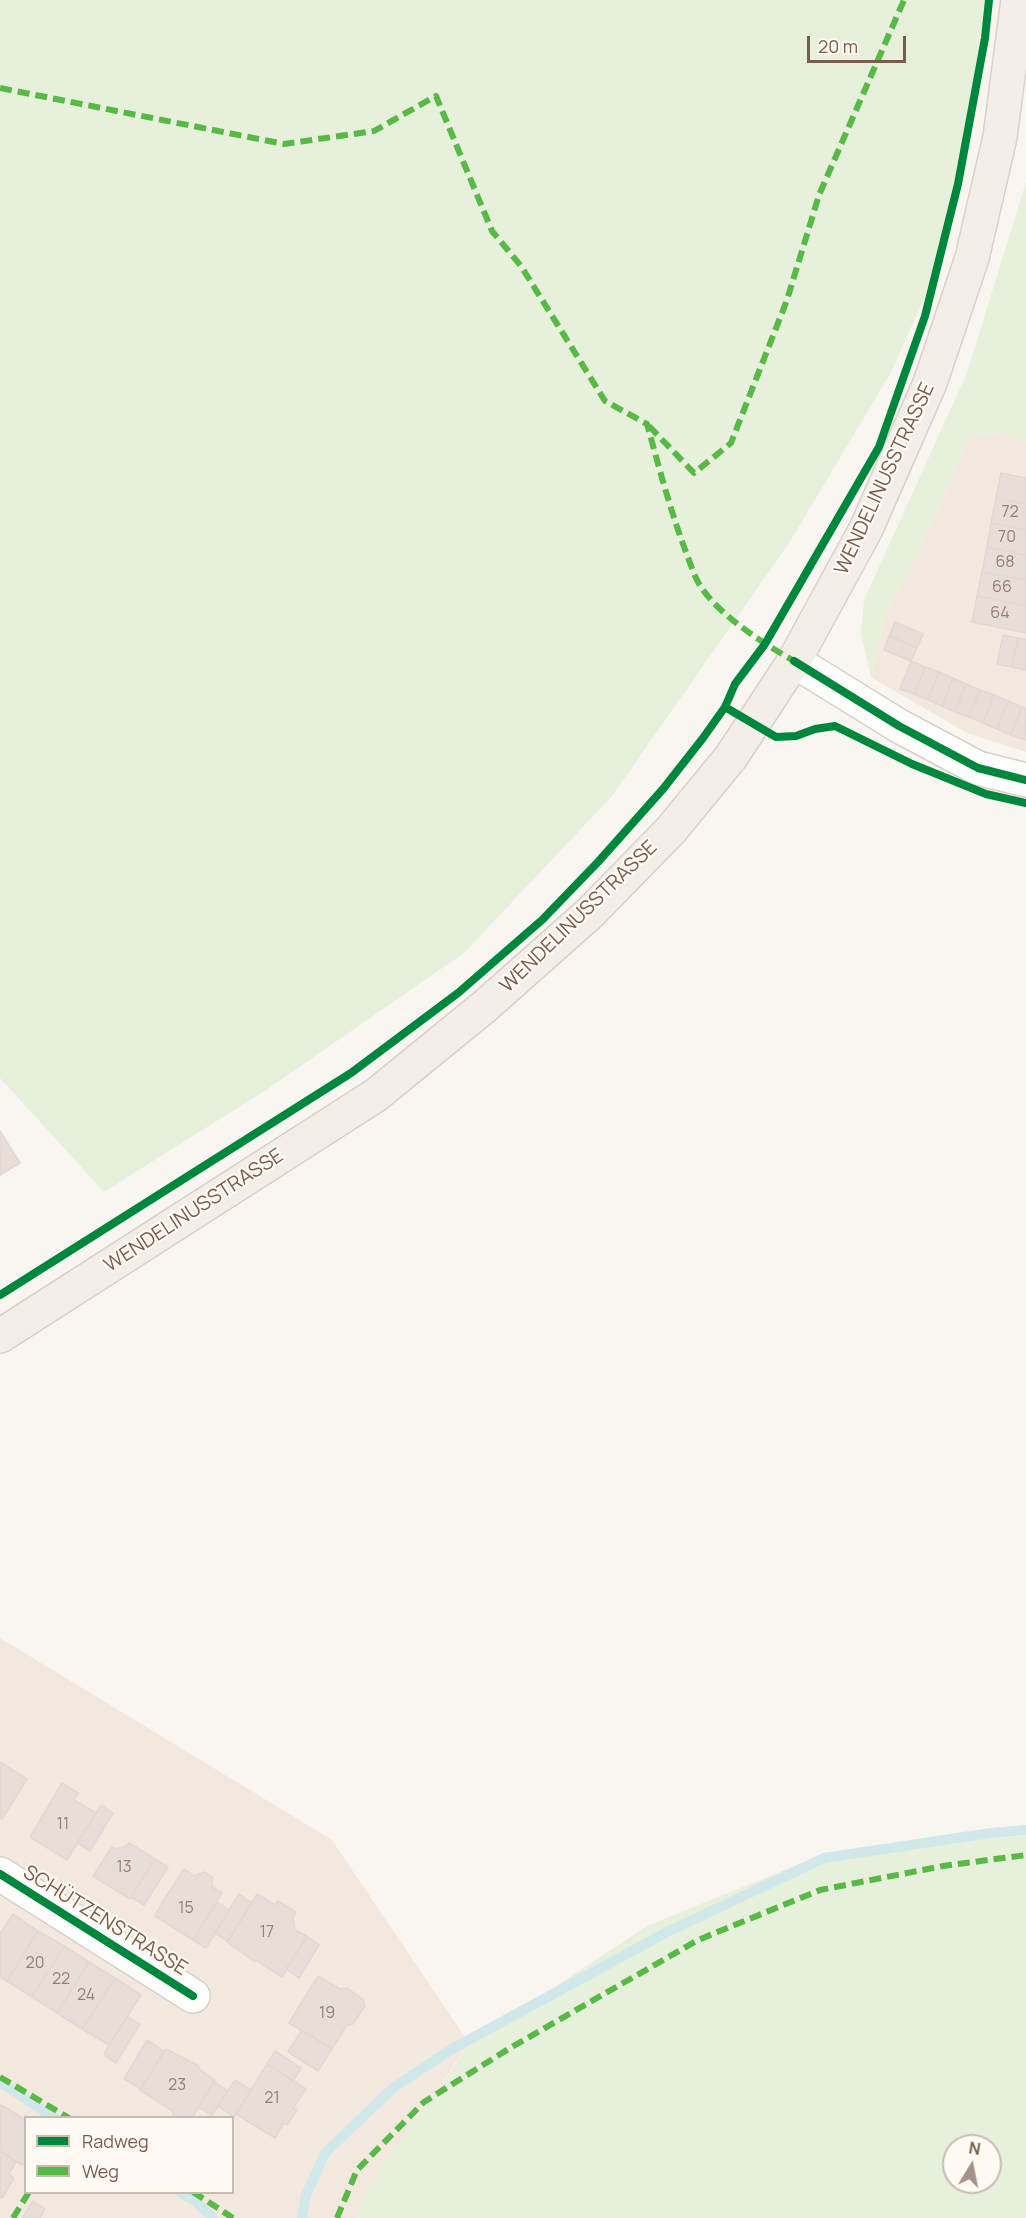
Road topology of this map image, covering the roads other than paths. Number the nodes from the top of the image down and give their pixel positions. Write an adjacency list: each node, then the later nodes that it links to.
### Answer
1 (1018, 0): 2 (main road, WENDELINUSSTRASSE)
2 (794, 662): 3 (street); 4 (main road, WENDELINUSSTRASSE)
3 (1026, 780)
4 (0, 1336)
5 (0, 1874): 6 (street, SCHÜTZENSTRASSE)
6 (193, 1996)

